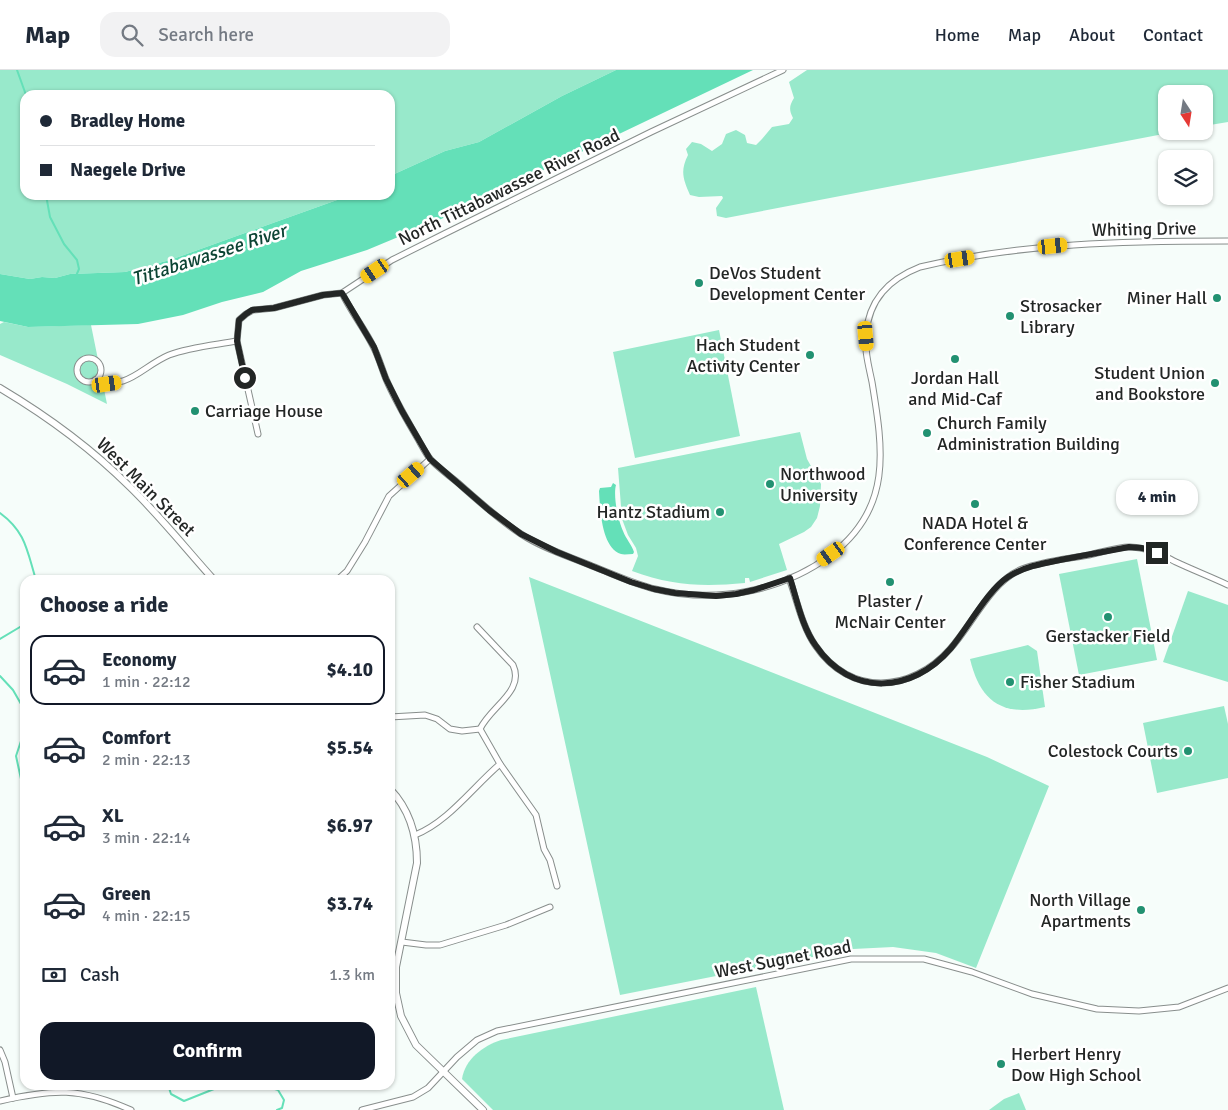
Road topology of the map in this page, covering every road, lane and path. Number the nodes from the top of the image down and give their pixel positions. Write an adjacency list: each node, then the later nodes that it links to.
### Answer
1 (783, 70): 3 (street, North Tittabawassee River Road)
2 (1228, 241): 11 (street, Whiting Drive)
3 (342, 293): 4 (street, North Tittabawassee River Road); 8 (street, Whiting Drive)
4 (237, 341): 5 (street); 7 (street)
5 (95, 380): 5 (street)
6 (0, 388): 9 (street, West Main Street)
7 (258, 434)
8 (430, 459): 10 (street); 11 (street, Whiting Drive)
9 (209, 575)
10 (342, 575)
11 (790, 578): 12 (street)
12 (1228, 585)
13 (477, 627): 15 (street)
14 (395, 717): 15 (street)
15 (480, 729): 16 (street)
16 (500, 764): 18 (street); 19 (street)
17 (395, 796): 18 (street)
18 (415, 835): 21 (street)
19 (557, 886)
20 (550, 907): 21 (street)
21 (402, 942): 24 (street)
22 (1228, 988): 24 (street, West Sugnet Road)
23 (0, 1050): 25 (street)
24 (443, 1072): 29 (street, West Sugnet Road); 30 (street)
25 (12, 1098): 26 (street); 27 (street)
26 (0, 1101)
27 (120, 1108): 28 (street)
28 (131, 1110)
29 (362, 1110)
30 (483, 1110)

